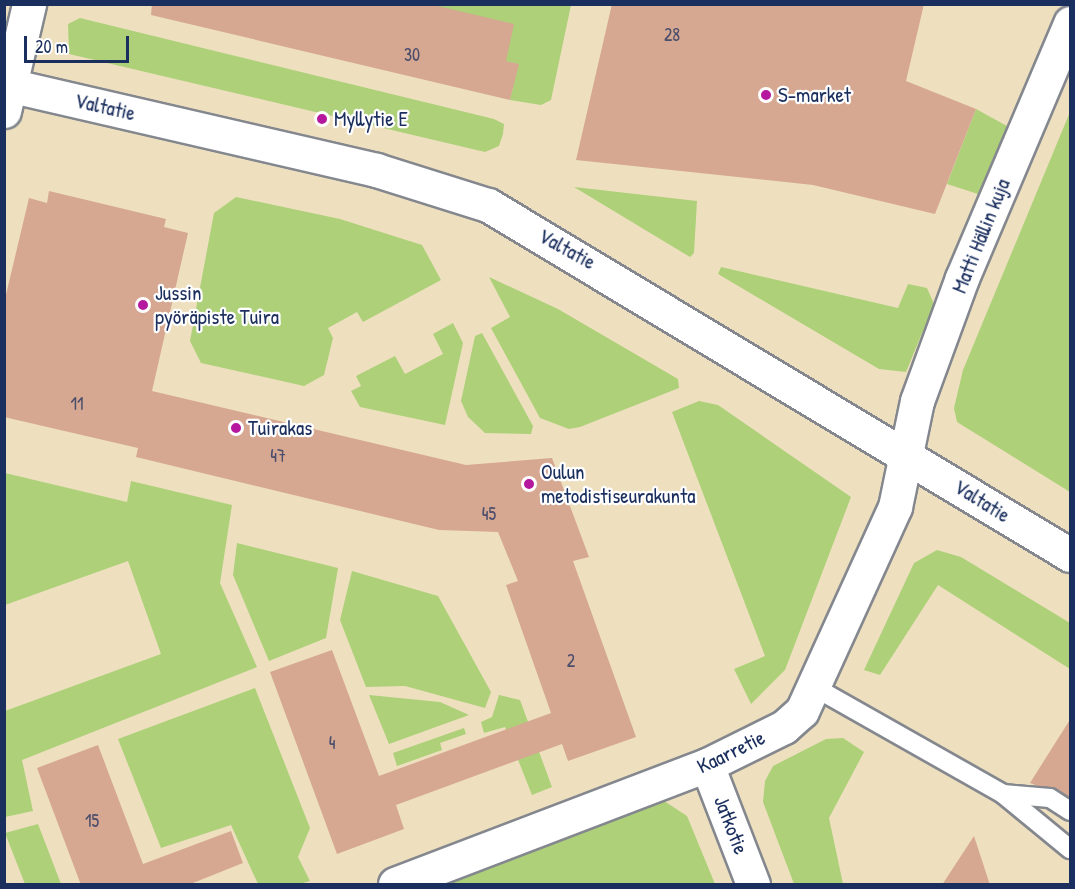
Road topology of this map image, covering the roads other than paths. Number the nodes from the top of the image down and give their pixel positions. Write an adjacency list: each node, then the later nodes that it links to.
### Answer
1 (29, 4): 3 (street)
2 (1071, 23): 4 (street, Matti Hällin kuja)
3 (6, 93): 4 (street, Valtatie)
4 (906, 454): 5 (street, Valtatie); 6 (street, Kaarretie)
5 (1071, 555)
6 (816, 688): 7 (street, Kaarretie); 8 (lane)
7 (708, 765): 11 (street, Kaarretie); 12 (street, Jatkotie)
8 (1003, 794): 9 (lane); 10 (lane)
9 (1071, 811)
10 (1071, 849)
11 (395, 885)
12 (753, 885)

